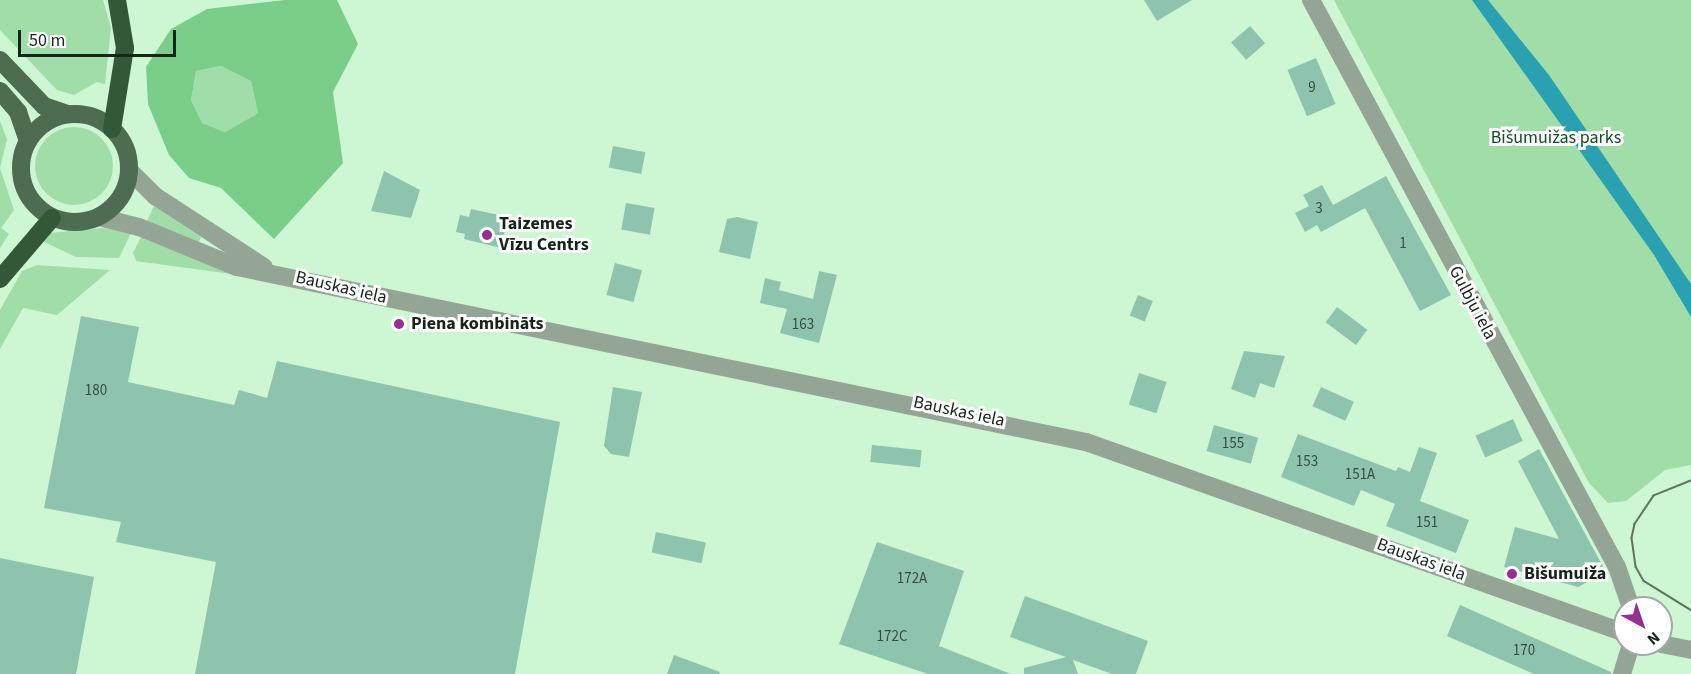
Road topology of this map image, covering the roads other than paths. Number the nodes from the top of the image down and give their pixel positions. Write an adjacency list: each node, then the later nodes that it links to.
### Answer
1 (117, 0): 6 (highway)
2 (1311, 0): 13 (street, Gulbju iela)
3 (0, 60): 5 (main road)
4 (0, 92): 7 (main road)
5 (67, 114): 6 (main road); 7 (main road)
6 (112, 129): 8 (main road)
7 (28, 141): 10 (main road)
8 (129, 170): 9 (main road); 11 (street)
9 (99, 217): 10 (main road); 11 (street, Bauskas iela)
10 (52, 218): 12 (highway)
11 (271, 271): 14 (street, Bauskas iela)
12 (0, 279)
13 (1627, 596)
14 (1613, 629)
15 (1673, 647): 16 (street)
16 (1691, 651)
17 (1627, 656): 18 (street)
18 (1622, 674)

